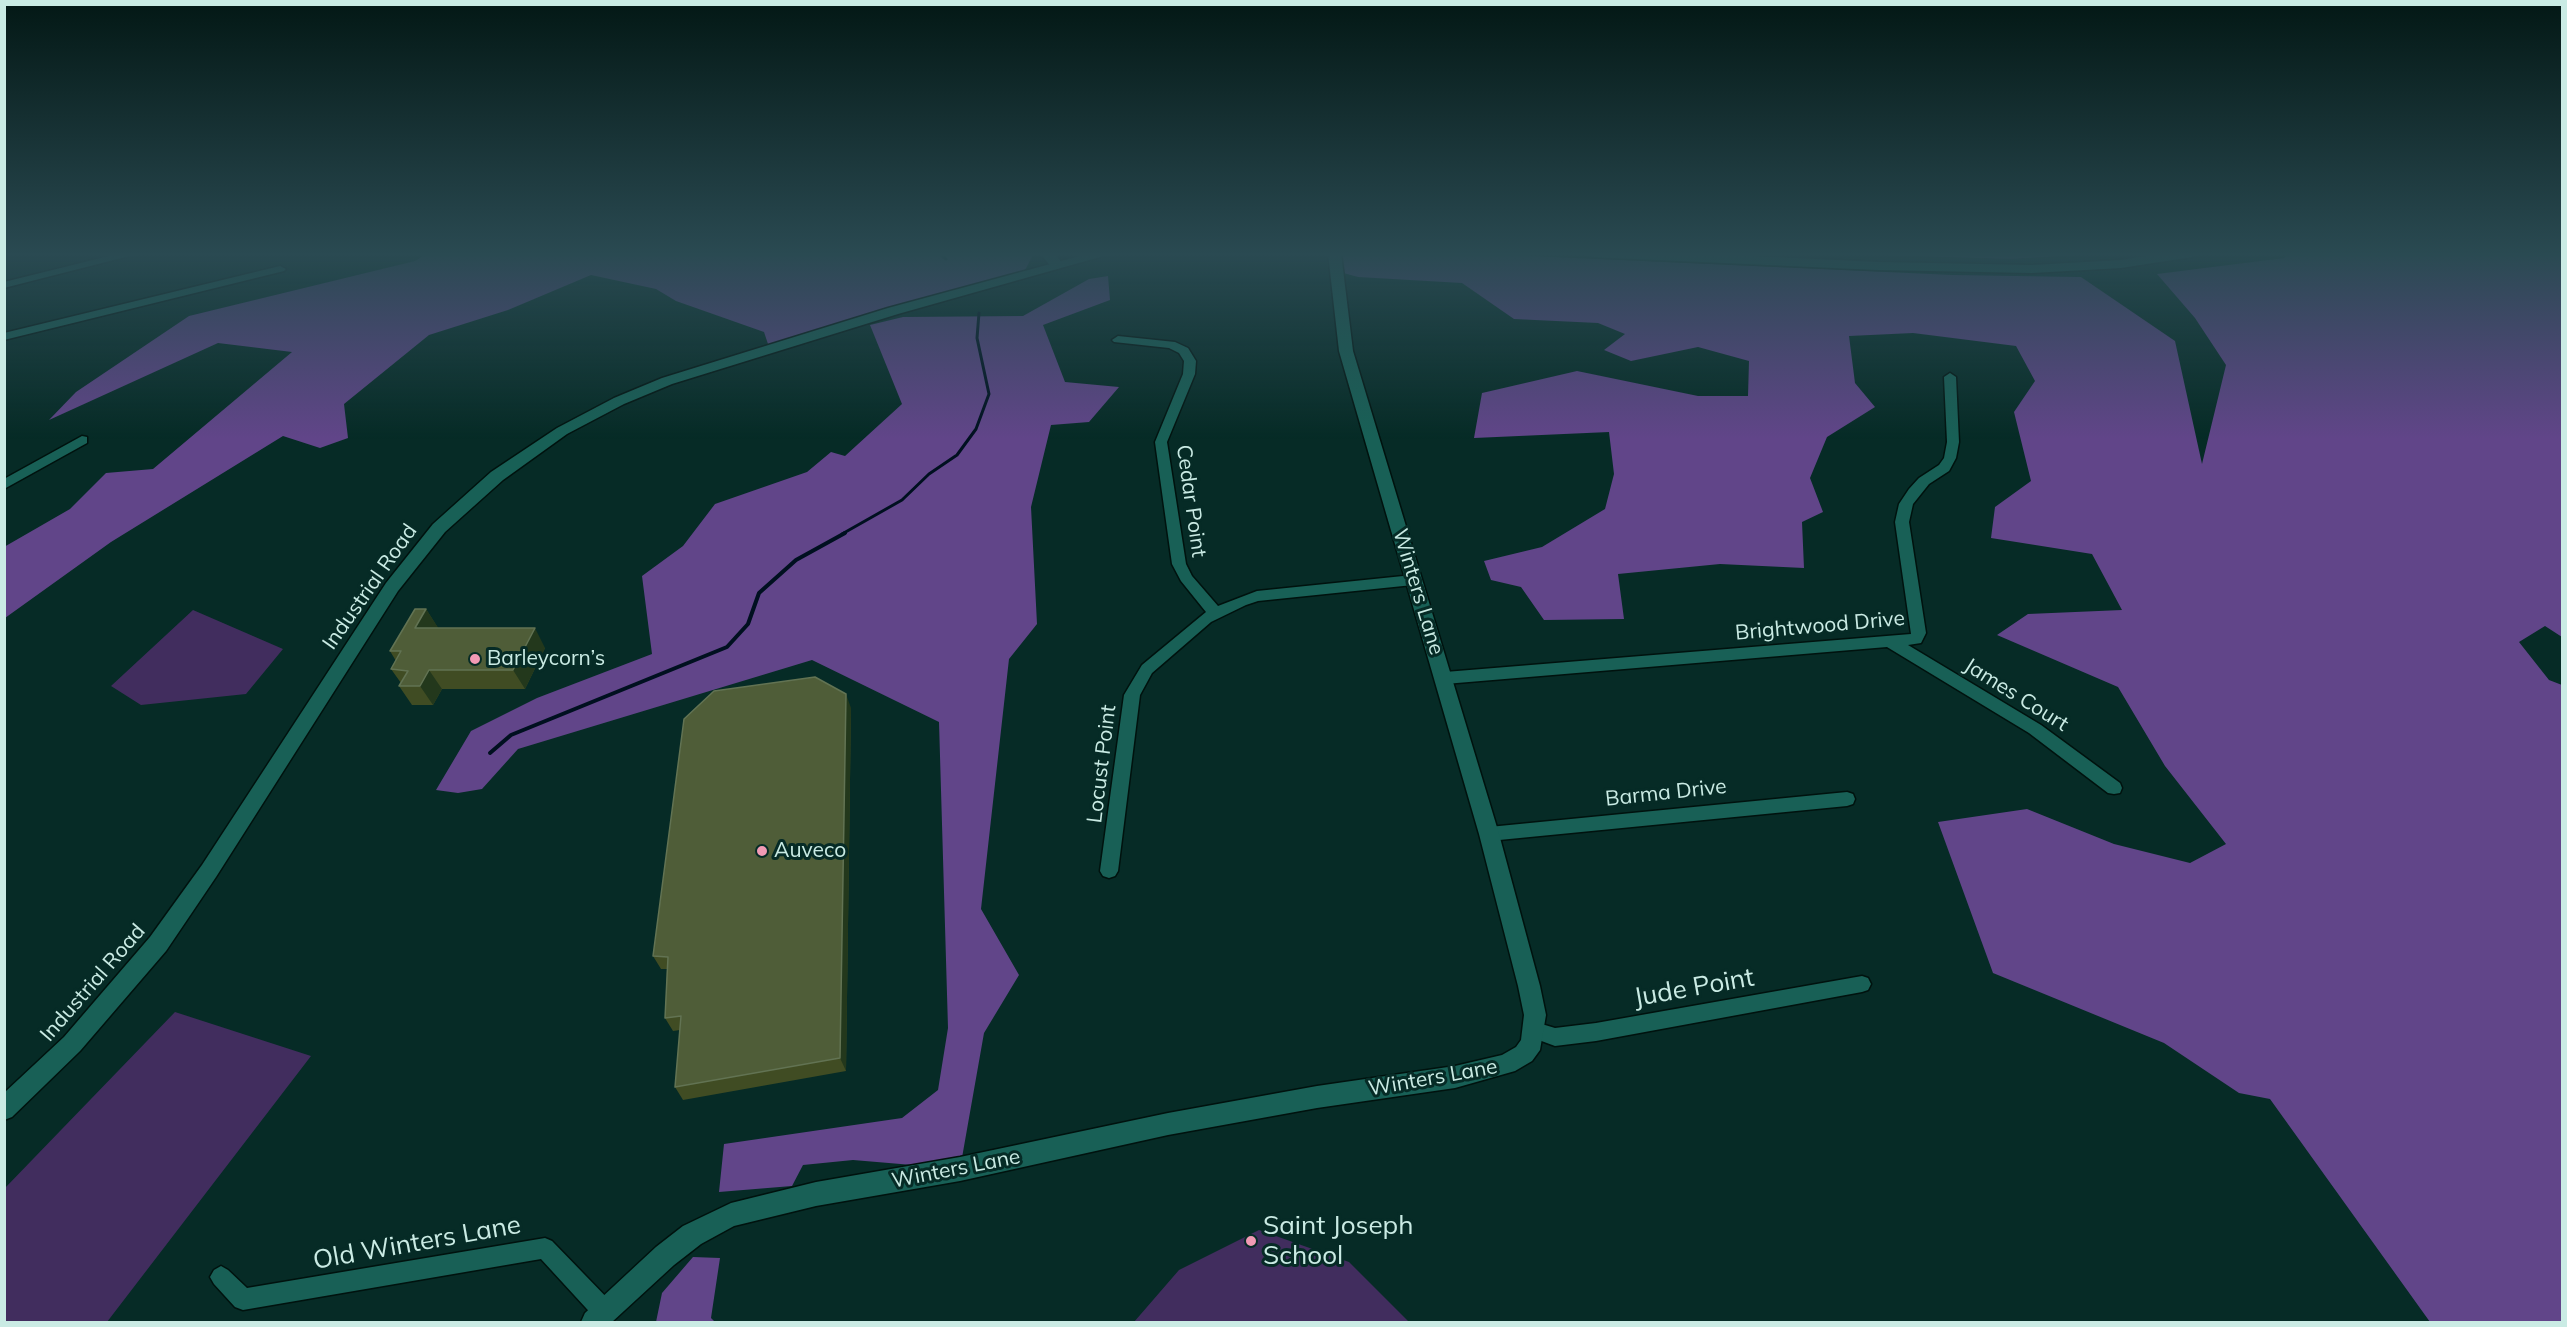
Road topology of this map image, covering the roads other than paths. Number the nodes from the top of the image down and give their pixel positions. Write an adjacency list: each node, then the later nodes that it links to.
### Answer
1 (94, 315): 4 (street)
2 (872, 315): 19 (main road, Industrial Road)
3 (1341, 315): 9 (main road, Winters Lane)
4 (4, 337)
5 (1118, 340): 10 (street, Cedar Point)
6 (1950, 377): 11 (street, Brightwood Drive)
7 (82, 440): 8 (street)
8 (4, 485)
9 (1413, 580): 10 (street, Locust Point); 12 (main road, Winters Lane)
10 (1215, 613): 16 (street, Locust Point)
11 (1892, 642): 12 (street, Brightwood Drive); 13 (street, James Court)
12 (1444, 678): 15 (main road, Winters Lane)
13 (2114, 788)
14 (1847, 799): 15 (street, Barma Drive)
15 (1489, 834): 18 (main road, Winters Lane)
16 (1109, 871)
17 (1862, 984): 18 (street, Jude Point)
18 (1535, 1030): 21 (main road, Winters Lane)
19 (4, 1109)
20 (221, 1277): 21 (street, Old Winters Lane)
21 (600, 1318)

